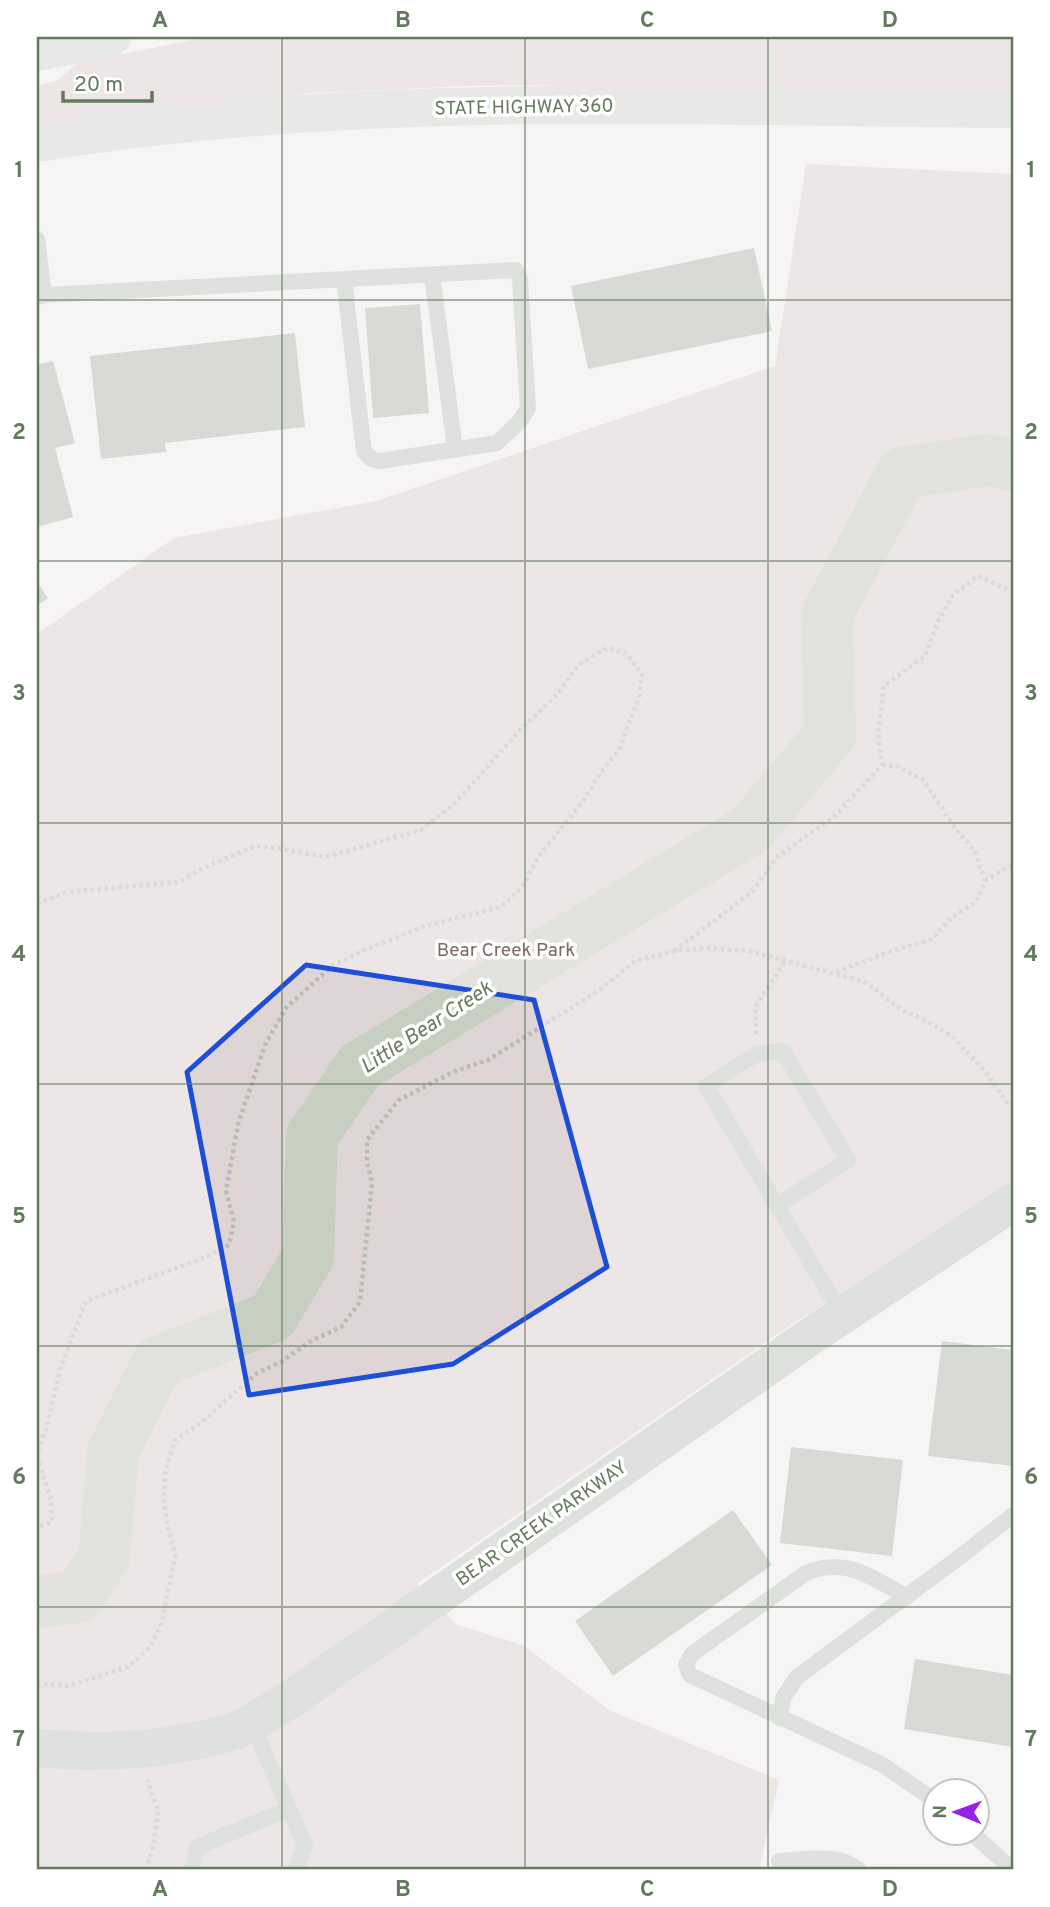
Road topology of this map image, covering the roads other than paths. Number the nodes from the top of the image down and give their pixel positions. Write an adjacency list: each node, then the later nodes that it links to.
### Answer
1 (112, 37): 2 (main road)
2 (37, 52)
3 (1013, 110): 4 (main road, STATE HIGHWAY 360)
4 (37, 142)
5 (37, 239): 8 (lane)
6 (432, 274): 7 (lane); 9 (lane); 9 (lane)
7 (344, 279): 8 (lane); 9 (lane)
8 (40, 296)
9 (455, 449)
10 (1013, 1202): 12 (street, BEAR CREEK PARKWAY)
11 (778, 1205): 11 (lane); 12 (lane)
12 (842, 1315): 16 (street, BEAR CREEK PARKWAY)
13 (1013, 1515): 14 (lane)
14 (907, 1597): 15 (lane); 15 (lane)
15 (779, 1718): 18 (lane)
16 (251, 1722): 17 (street, BEAR CREEK PARKWAY); 19 (lane)
17 (37, 1748)
18 (920, 1790)
19 (289, 1809): 22 (lane); 23 (lane)
20 (989, 1848): 25 (lane)
21 (779, 1861): 24 (lane)
22 (192, 1870)
23 (296, 1870)
24 (859, 1870)
25 (1013, 1870)

